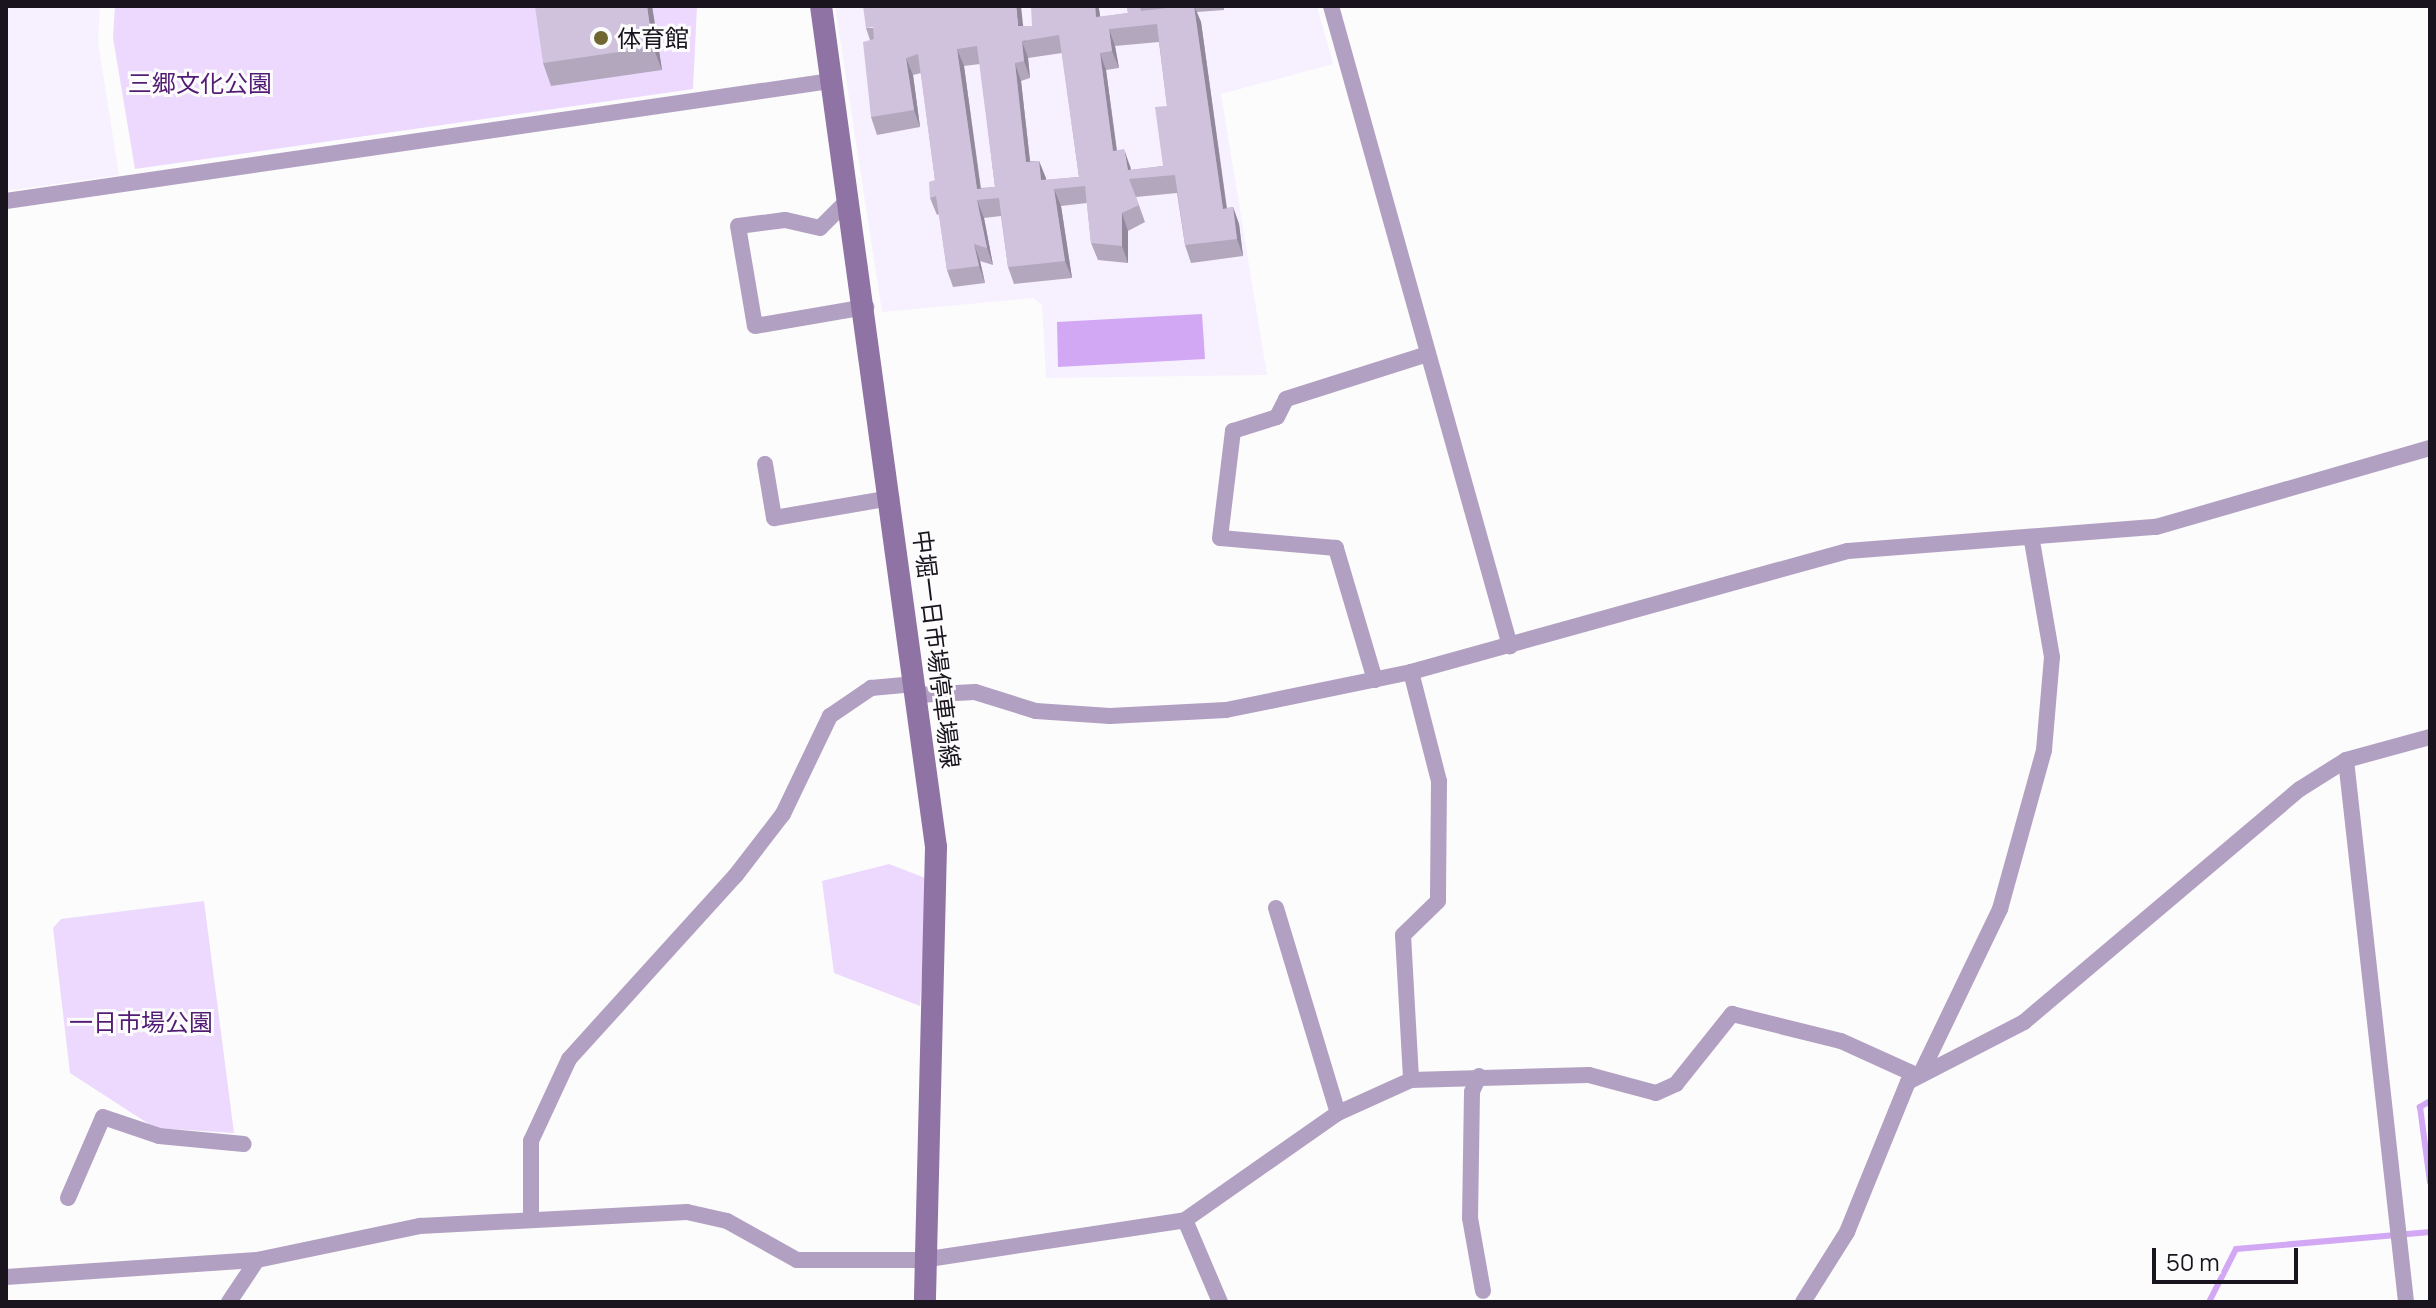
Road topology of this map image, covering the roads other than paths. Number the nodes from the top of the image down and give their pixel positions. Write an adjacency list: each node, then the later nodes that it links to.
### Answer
1 (821, 6): 3 (main road, 中堀一日市場停車場線)
2 (1331, 6): 7 (street)
3 (831, 81): 4 (main road, 中堀一日市場停車場線); 5 (street)
4 (850, 198): 6 (main road, 中堀一日市場停車場線); 6 (street)
5 (6, 201)
6 (866, 307): 10 (main road, 中堀一日市場停車場線)
7 (1428, 354): 12 (street); 14 (street)
8 (2430, 448): 11 (street)
9 (765, 464): 10 (street)
10 (891, 498): 15 (main road, 中堀一日市場停車場線)
11 (2032, 541): 12 (street); 19 (street)
12 (1510, 646): 13 (street)
13 (1411, 672): 14 (street); 21 (street)
14 (1375, 680): 15 (street)
15 (916, 690): 25 (street); 28 (main road, 中堀一日市場停車場線)
16 (2430, 737): 17 (street)
17 (2346, 760): 19 (street); 35 (street)
18 (1276, 908): 22 (street)
19 (1919, 1072): 20 (street); 34 (street)
20 (1479, 1076): 21 (street); 30 (street)
21 (1411, 1080): 22 (street)
22 (1338, 1113): 26 (street)
23 (244, 1144): 24 (street)
24 (68, 1198)
25 (531, 1220): 27 (street); 28 (street)
26 (1185, 1220): 28 (street); 33 (street)
27 (257, 1260): 29 (street); 31 (street)
28 (922, 1260): 32 (main road, 中堀一日市場停車場線)
29 (6, 1277)
30 (1483, 1291)
31 (229, 1302)
32 (925, 1302)
33 (1220, 1302)
34 (1803, 1302)
35 (2406, 1302)

